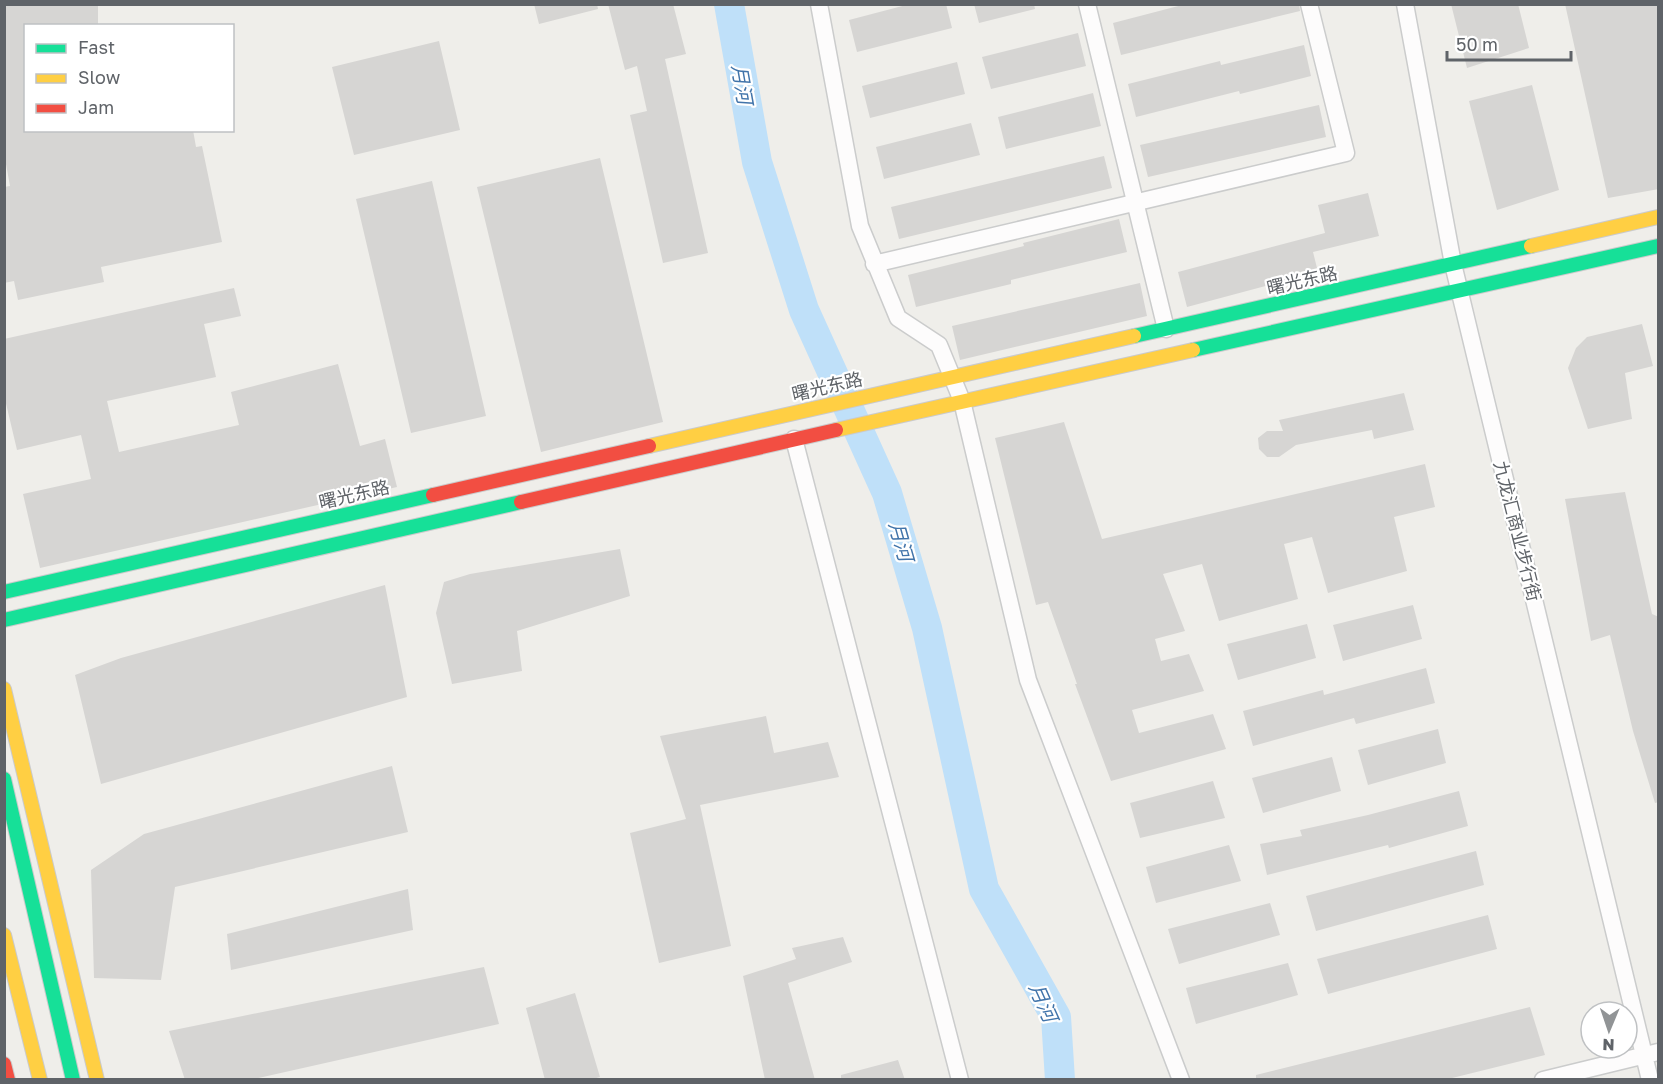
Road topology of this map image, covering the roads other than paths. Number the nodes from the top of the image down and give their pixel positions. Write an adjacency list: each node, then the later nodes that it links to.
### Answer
1 (819, 4): 8 (street)
2 (1087, 4): 5 (street)
3 (1309, 4): 5 (street)
4 (1405, 4): 9 (street, 九龙汇商业步行街)
5 (1135, 203): 8 (street); 11 (street)
6 (1659, 217): 9 (main road, 曙光东路)
7 (1659, 246): 10 (main road)
8 (874, 264): 12 (street)
9 (1453, 264): 10 (street, 九龙汇商业步行街); 11 (main road, 曙光东路)
10 (1460, 290): 13 (main road); 20 (street, 九龙汇商业步行街)
11 (1166, 329): 12 (main road, 曙光东路)
12 (951, 376): 13 (street); 15 (main road, 曙光东路)
13 (962, 401): 14 (main road); 27 (street)
14 (794, 439): 16 (main road); 26 (street)
15 (4, 592)
16 (4, 620)
17 (4, 689): 25 (main road)
18 (4, 779): 24 (main road)
19 (4, 934): 23 (main road)
20 (1651, 1054): 28 (street); 29 (street, 九龙汇商业步行街)
21 (4, 1064): 22 (main road)
22 (8, 1080)
23 (40, 1080)
24 (73, 1080)
25 (97, 1080)
26 (960, 1080)
27 (1181, 1080)
28 (1543, 1080)
29 (1650, 1080)

